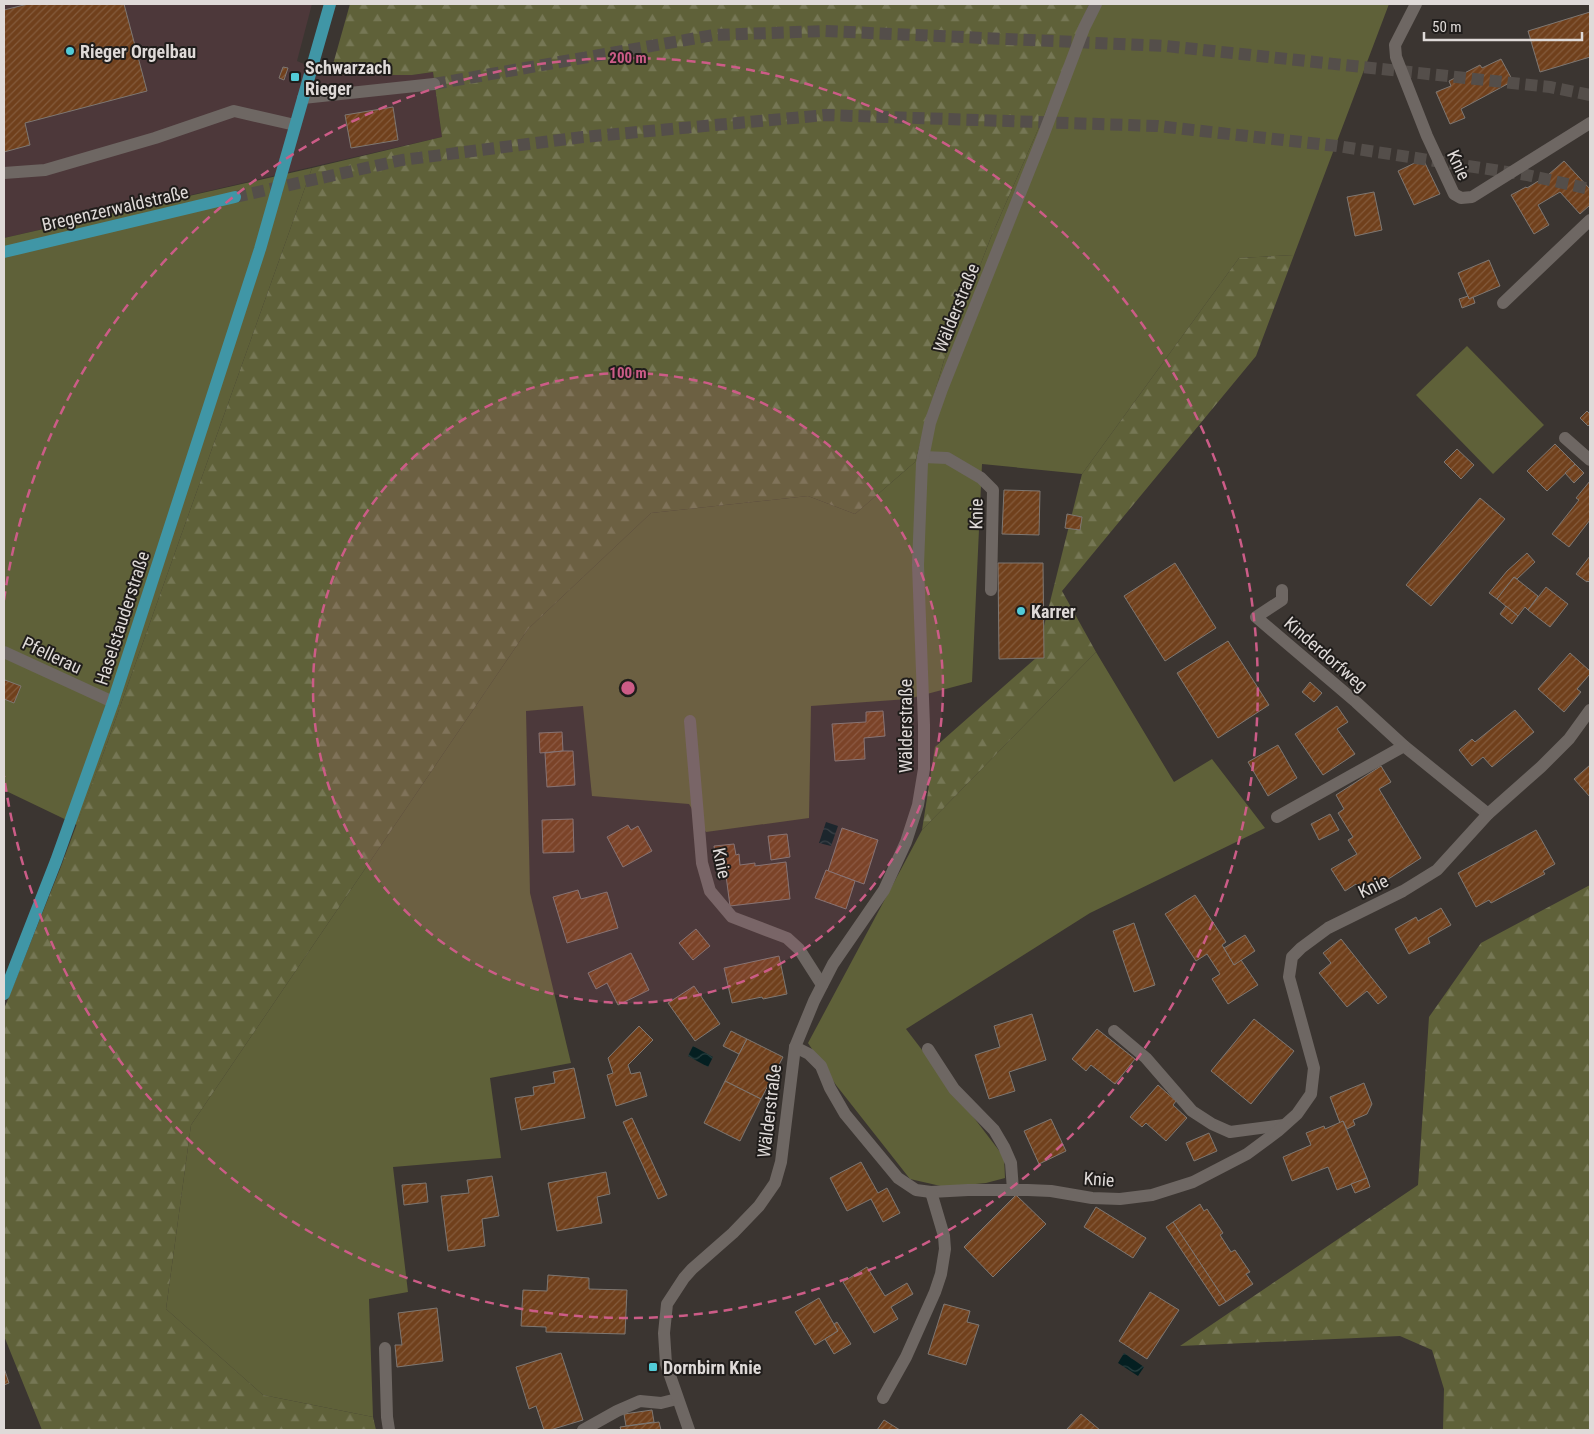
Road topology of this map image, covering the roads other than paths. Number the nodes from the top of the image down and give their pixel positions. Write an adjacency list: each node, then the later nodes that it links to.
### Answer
1 (330, 4): 5 (main road, Haselstauderstraße)
2 (1096, 4): 14 (street, Wälderstraße)
3 (1416, 4): 6 (street, Knie)
4 (434, 84): 5 (street)
5 (303, 98): 7 (main road, Haselstauderstraße)
6 (1590, 123)
7 (295, 125): 8 (street); 19 (main road, Haselstauderstraße)
8 (4, 173)
9 (235, 197): 11 (main road, Bregenzerwaldstraße)
10 (1590, 220): 12 (street)
11 (4, 252)
12 (1503, 304)
13 (1564, 438): 15 (street)
14 (923, 456): 16 (street, Knie); 25 (street, Wälderstraße)
15 (1590, 460)
16 (991, 590)
17 (1282, 590): 22 (street, Kinderdorfweg)
18 (4, 652): 19 (street, Pfellerau)
19 (113, 702): 26 (main road, Haselstauderstraße)
20 (1590, 710): 23 (street, Knie)
21 (690, 721): 25 (street, Knie)
22 (1404, 746): 23 (street, Kinderdorfweg); 24 (street)
23 (1488, 814): 30 (street, Knie)
24 (1277, 817)
25 (822, 985): 28 (street, Wälderstraße)
26 (4, 994)
27 (1114, 1031): 30 (street)
28 (795, 1046): 32 (street, Knie); 35 (street, Wälderstraße)
29 (928, 1049): 31 (street)
30 (1284, 1126): 31 (street, Knie)
31 (1013, 1190): 32 (street, Knie)
32 (931, 1192): 34 (street)
33 (385, 1348): 36 (street)
34 (882, 1398)
35 (677, 1399): 37 (street); 38 (street, Wälderstraße)
36 (389, 1430)
37 (583, 1430)
38 (689, 1430)

